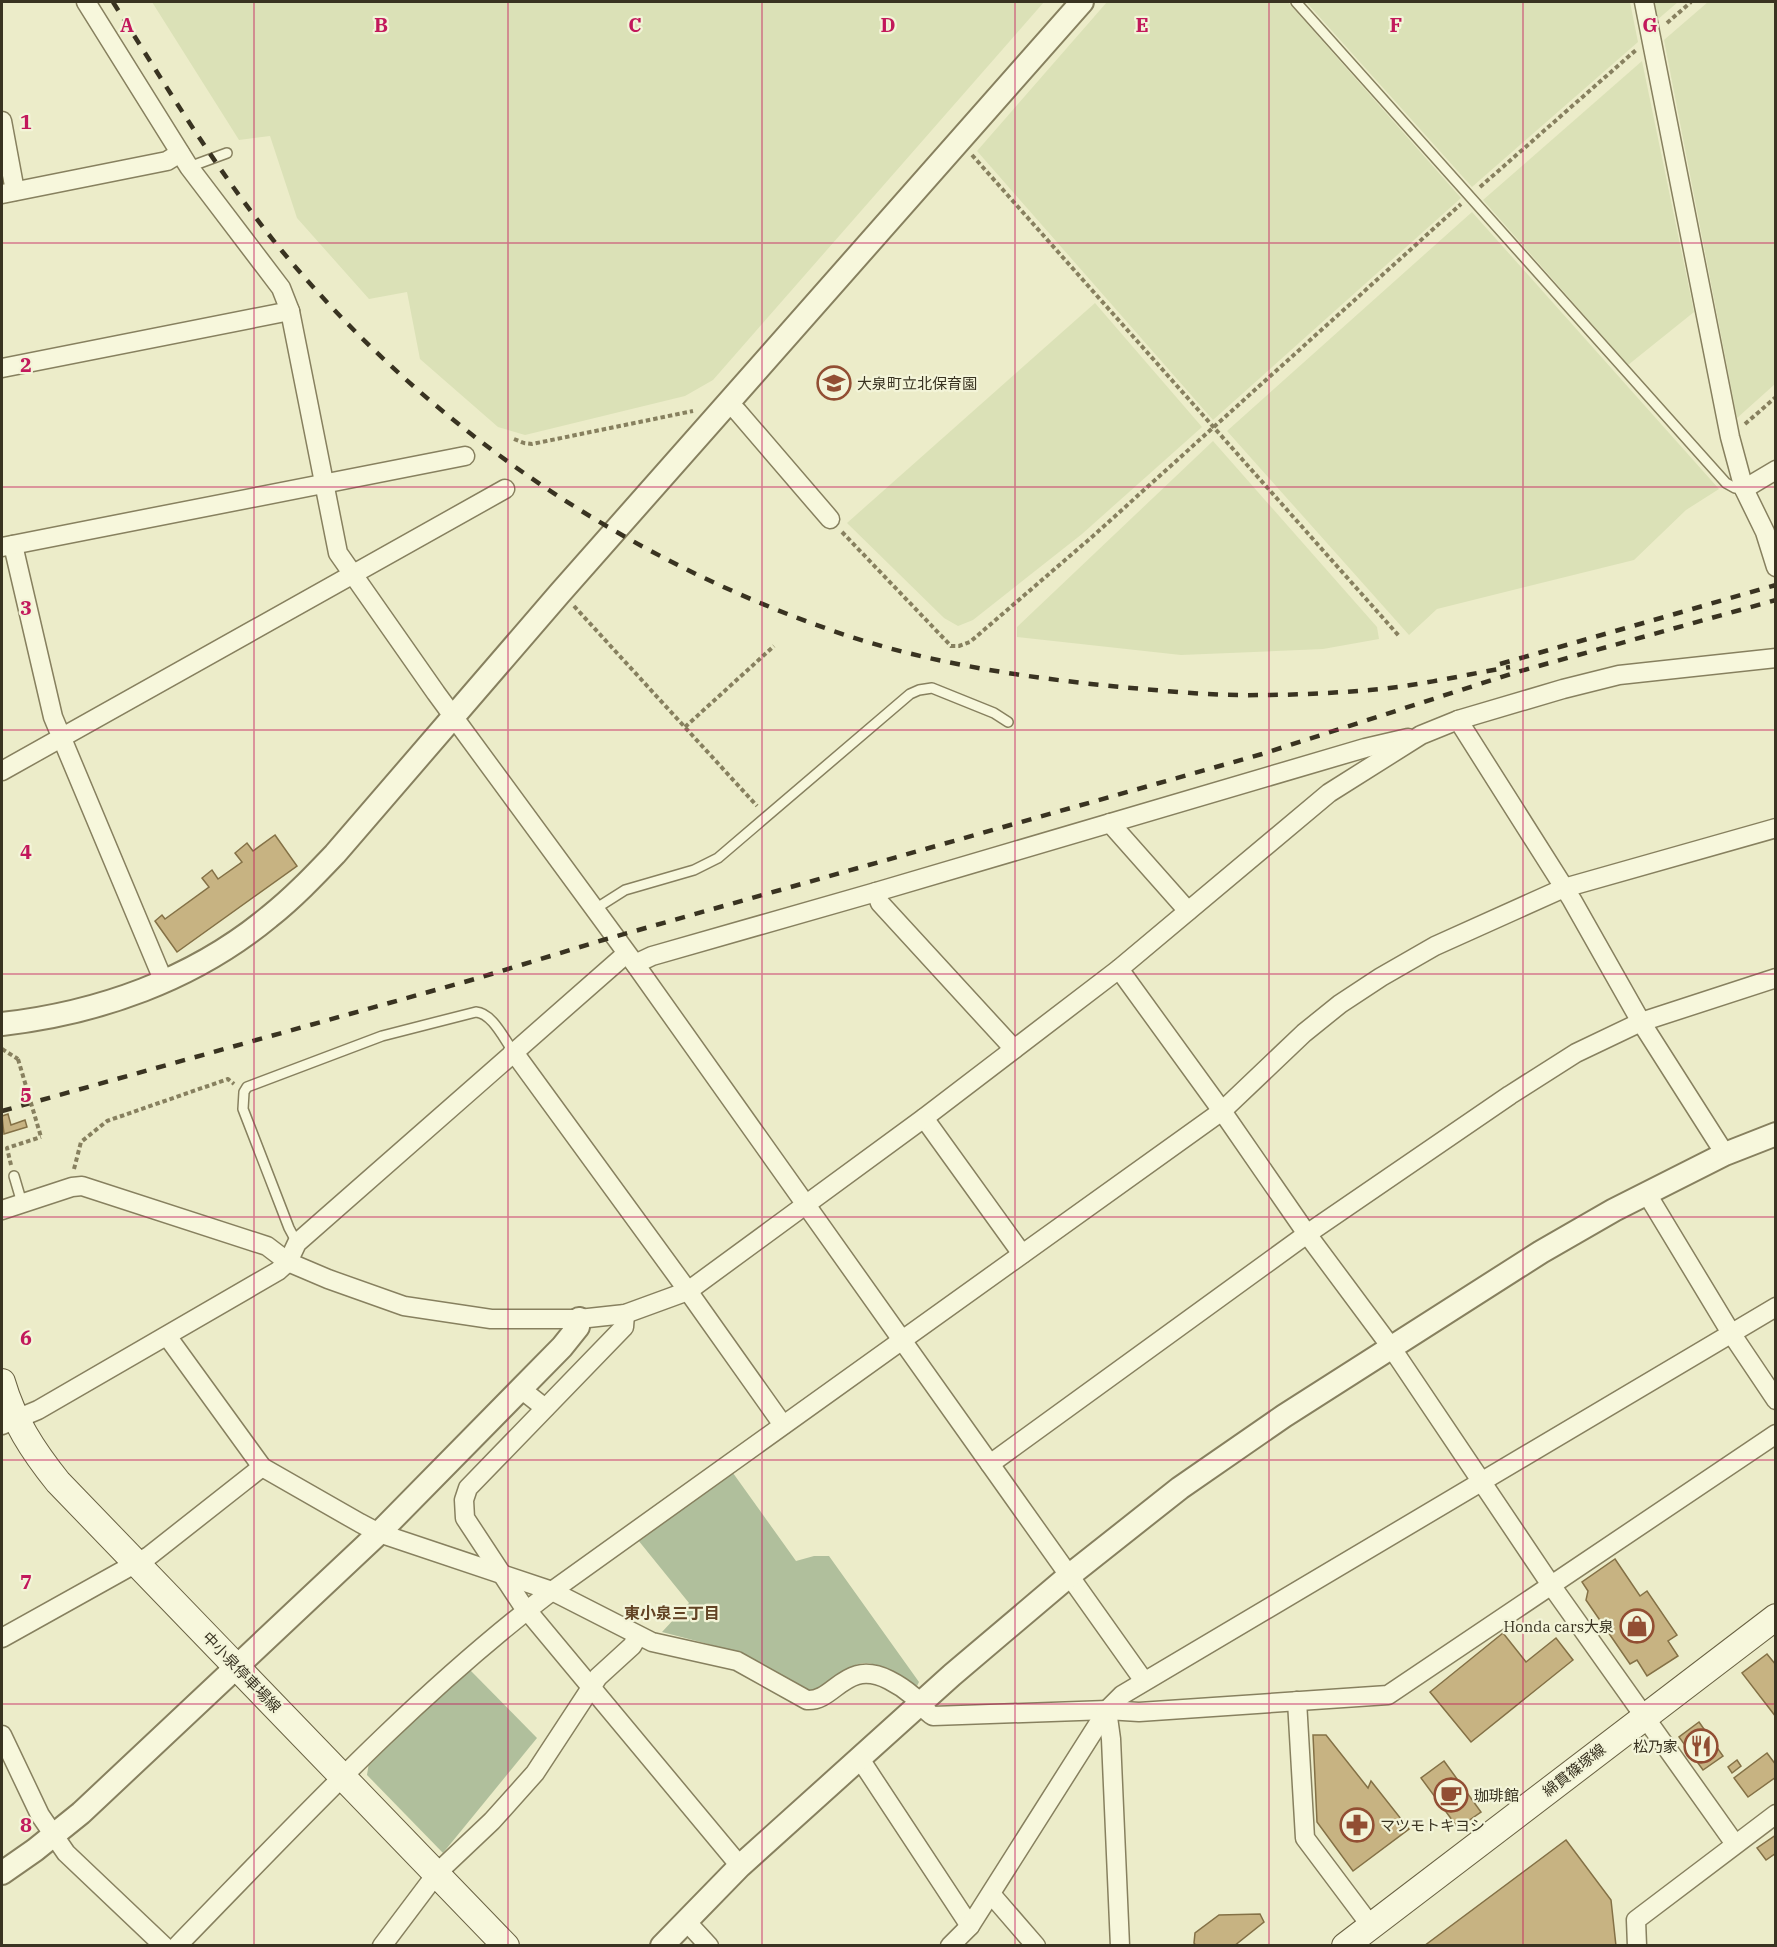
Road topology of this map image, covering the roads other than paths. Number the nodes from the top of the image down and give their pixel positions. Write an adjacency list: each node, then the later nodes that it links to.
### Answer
1 (86, 2): 7 (street)
2 (1082, 2): 11 (street)
3 (1296, 2): 16 (lane)
4 (1644, 2): 16 (street)
5 (2, 121): 8 (street)
6 (227, 153): 7 (lane)
7 (185, 160): 8 (street); 9 (street)
8 (8, 192)
9 (290, 311): 10 (street); 14 (street)
10 (2, 368)
11 (728, 402): 17 (street); 23 (street)
12 (465, 456): 14 (street)
13 (1776, 471): 16 (street)
14 (325, 483): 19 (street); 21 (street)
15 (505, 489): 21 (street)
16 (1744, 489): 18 (street)
17 (830, 519)
18 (1770, 529): 20 (street)
19 (7, 546): 27 (street)
20 (1776, 567)
21 (352, 574): 23 (street); 27 (street)
22 (1776, 658): 24 (street)
23 (453, 716): 33 (street); 38 (street)
24 (1458, 720): 26 (street); 31 (street)
25 (1008, 722): 33 (lane)
26 (1420, 735): 29 (street); 34 (street)
27 (62, 736): 28 (street); 38 (street)
28 (2, 771)
29 (1110, 823): 32 (street); 34 (street)
30 (1776, 828): 31 (street)
31 (1564, 888): 39 (street); 43 (street)
32 (876, 892): 35 (street); 41 (street)
33 (594, 909): 35 (street)
34 (1188, 911): 36 (street)
35 (631, 959): 42 (street); 50 (street)
36 (1119, 969): 41 (street); 43 (street)
37 (1776, 978): 39 (street)
38 (164, 982): 40 (street)
39 (1641, 1022): 46 (street); 52 (street)
40 (2, 1024)
41 (1014, 1049): 44 (street)
42 (513, 1051): 53 (street); 53 (lane); 56 (street)
43 (1221, 1111): 52 (street); 54 (street)
44 (924, 1118): 50 (street); 54 (street)
45 (1776, 1134): 46 (street)
46 (1725, 1154): 48 (street)
47 (14, 1176): 49 (lane)
48 (1647, 1194): 60 (street); 63 (street)
49 (22, 1203): 51 (street); 55 (street)
50 (805, 1204): 56 (street); 62 (street)
51 (2, 1210)
52 (1307, 1234): 63 (street); 71 (street)
53 (297, 1243): 55 (street)
54 (1022, 1254): 62 (street)
55 (288, 1262): 59 (street); 61 (street)
56 (688, 1291): 58 (street); 69 (street)
57 (1776, 1307): 60 (street)
58 (625, 1314): 59 (street); 67 (street)
59 (579, 1319): 65 (street)
60 (1731, 1333): 66 (street); 73 (street)
61 (167, 1336): 68 (street); 72 (street)
62 (902, 1340): 69 (street); 71 (street)
63 (1391, 1347): 73 (street); 77 (street)
64 (2, 1382): 68 (main road, 中小泉停車場線)
65 (521, 1389): 67 (street); 74 (street)
66 (1776, 1400)
67 (545, 1408): 76 (street)
68 (9, 1423): 75 (main road, 中小泉停車場線)
69 (783, 1425): 79 (street)
70 (1776, 1434): 78 (street)
71 (990, 1464): 77 (street)
72 (262, 1467): 74 (street); 75 (street)
73 (1481, 1480): 78 (street); 85 (street)
74 (379, 1533): 76 (street); 84 (street)
75 (136, 1563): 83 (street); 84 (main road, 中小泉停車場線)
76 (503, 1575): 79 (street); 80 (street)
77 (1070, 1575): 85 (street); 88 (street)
78 (1551, 1585): 87 (street); 90 (street)
79 (552, 1591): 80 (street); 82 (street)
80 (527, 1610): 86 (street); 93 (street)
81 (1776, 1617): 90 (main road, 綿貫篠塚線)
82 (638, 1636): 86 (street); 88 (street)
83 (2, 1638)
84 (237, 1668): 93 (main road, 中小泉停車場線); 95 (street)
85 (1144, 1681): 89 (street)
86 (590, 1687): 97 (street); 99 (street)
87 (1297, 1701): 89 (street); 103 (street)
88 (921, 1705): 89 (street); 92 (street)
89 (1107, 1710): 100 (street); 112 (street)
90 (1643, 1717): 96 (street); 103 (main road, 綿貫篠塚線)
91 (2, 1735): 95 (street)
92 (860, 1759): 97 (street); 102 (street)
93 (343, 1776): 99 (main road, 中小泉停車場線); 105 (street)
94 (1776, 1814): 96 (street)
95 (53, 1836): 98 (street); 104 (street)
96 (1735, 1844): 114 (street)
97 (740, 1866): 101 (street)
98 (2, 1873)
99 (437, 1873): 106 (street); 107 (main road, 中小泉停車場線)
100 (991, 1894): 102 (street); 111 (street)
101 (686, 1921): 108 (street); 109 (street)
102 (970, 1926): 110 (street)
103 (1371, 1926): 113 (main road, 綿貫篠塚線)
104 (165, 1946)
105 (177, 1946)
106 (382, 1946)
107 (506, 1946)
108 (662, 1946)
109 (709, 1946)
110 (950, 1946)
111 (1036, 1946)
112 (1120, 1946)
113 (1345, 1946)
114 (1637, 1946)

